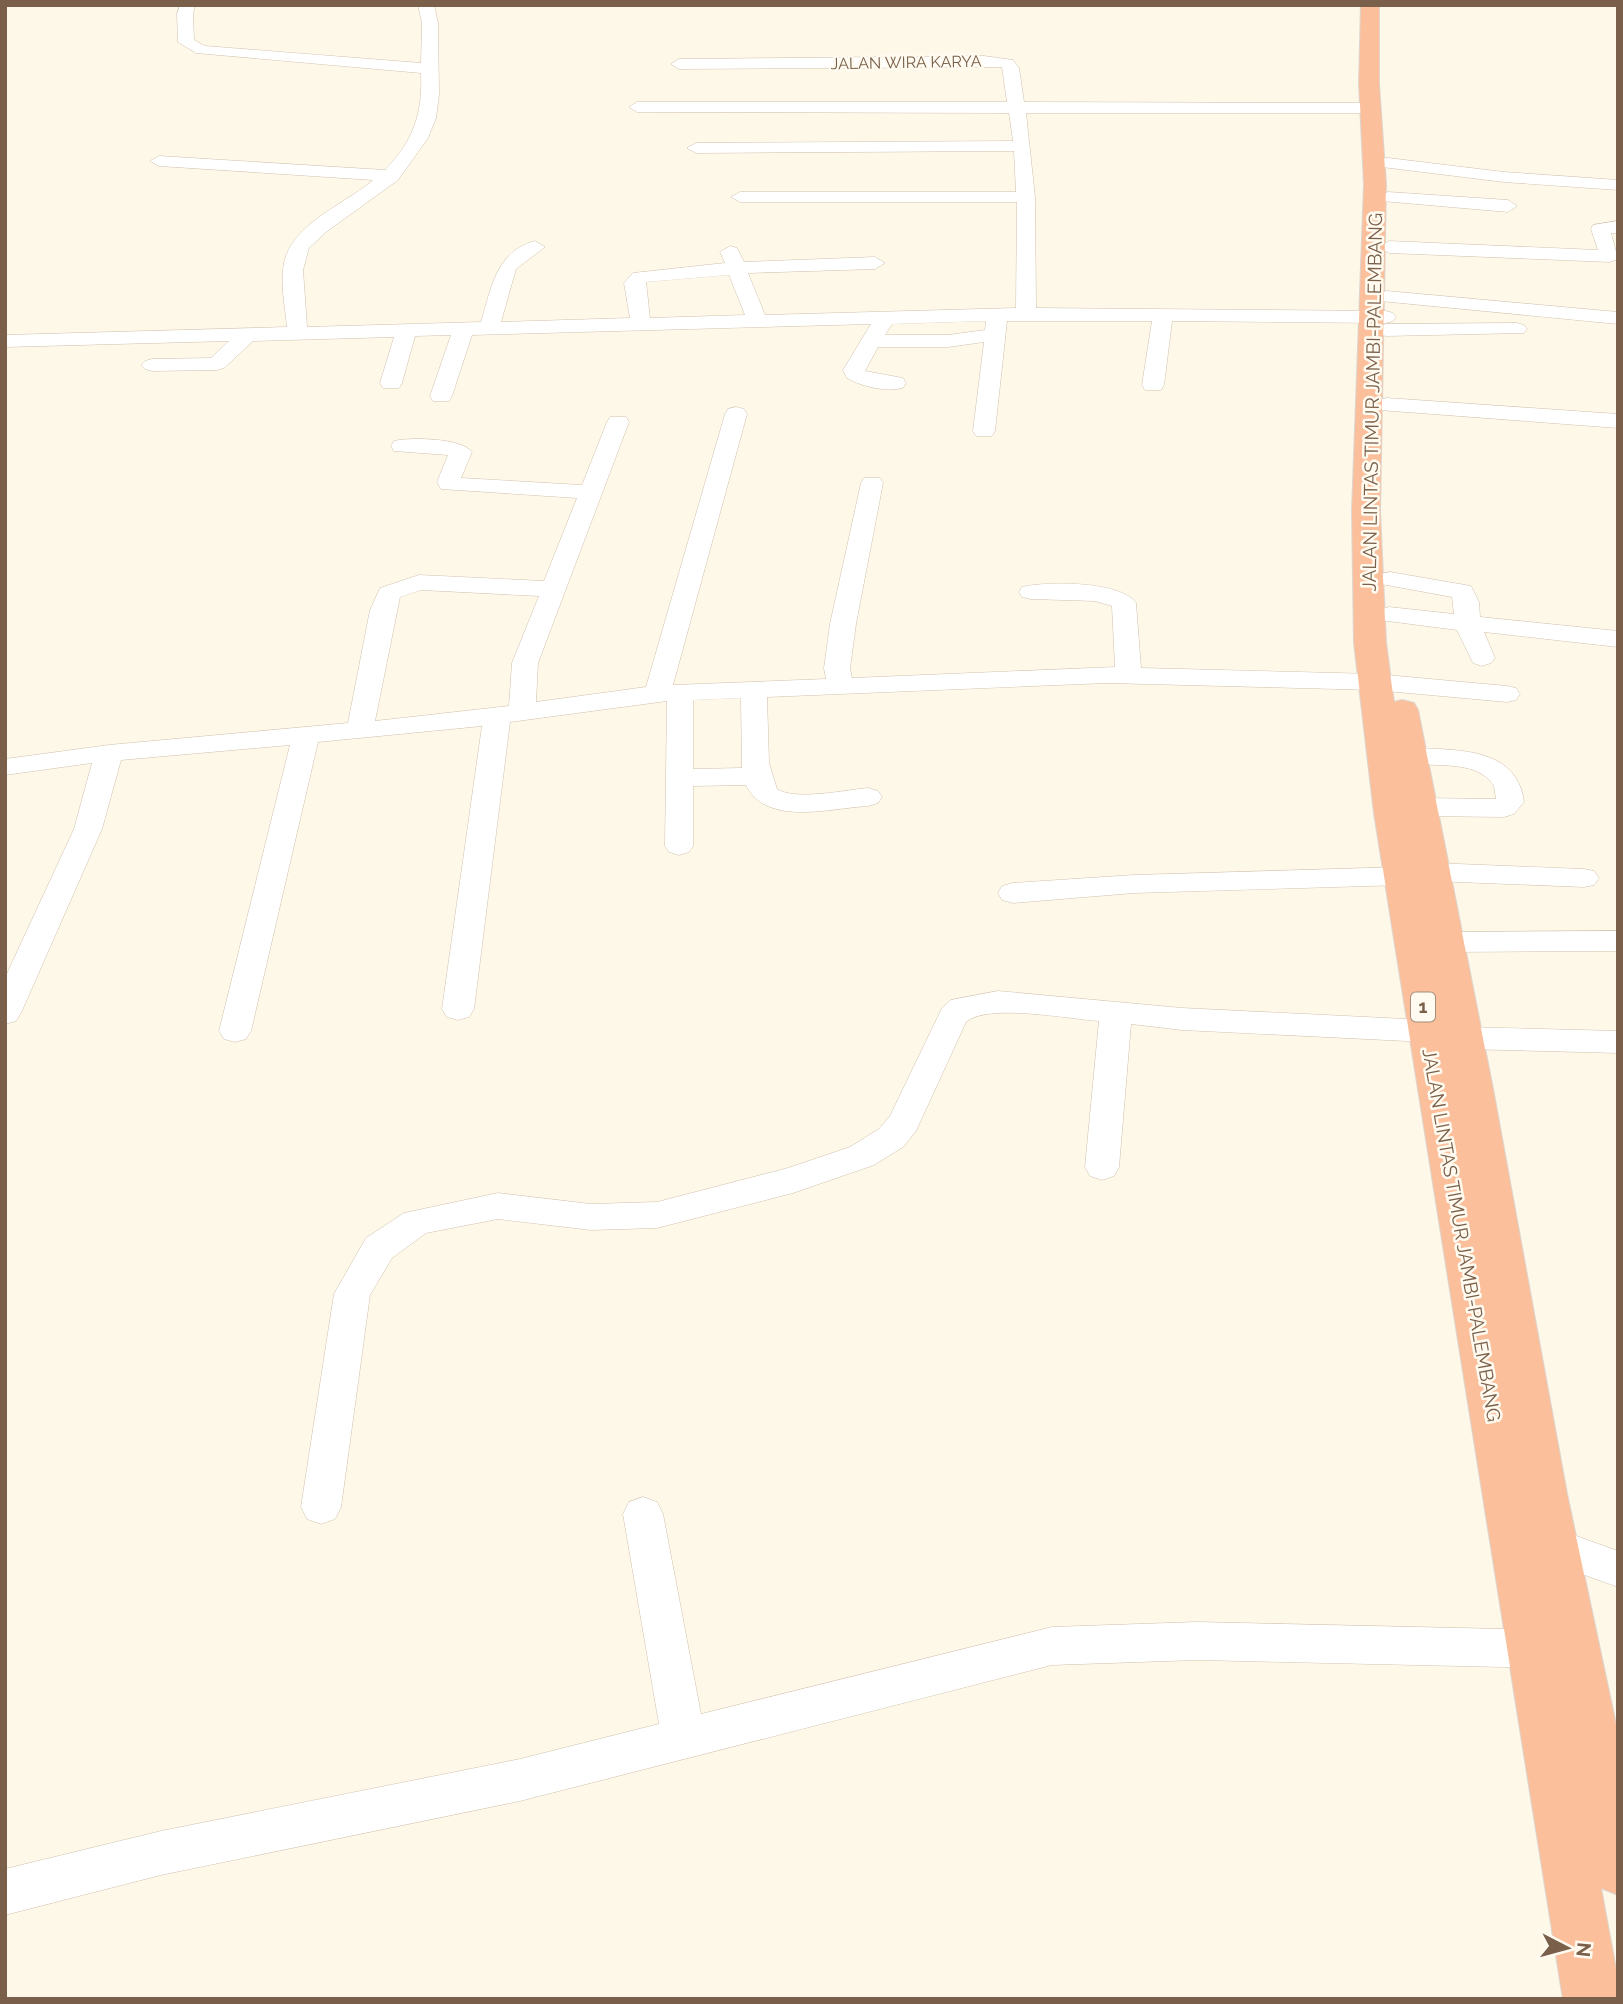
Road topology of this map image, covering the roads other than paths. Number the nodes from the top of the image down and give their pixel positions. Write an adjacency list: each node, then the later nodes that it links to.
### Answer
1 (188, 5): 6 (street)
2 (426, 5): 6 (street)
3 (1370, 5): 9 (highway, JALAN LINTAS TIMUR JAMBI-PALEMBANG / 1)
4 (1387, 5): 14 (highway, JALAN LINTAS TIMUR JAMBI-PALEMBANG / 1)
5 (679, 64): 7 (street, JALAN WIRA KARYA)
6 (429, 69): 13 (street)
7 (1016, 106): 8 (street); 9 (street); 10 (street, JALAN WIRA KARYA)
8 (637, 107)
9 (1371, 108): 28 (highway, JALAN LINTAS TIMUR JAMBI-PALEMBANG / 1)
10 (1022, 146): 11 (street); 17 (street, JALAN WIRA KARYA)
11 (696, 148)
12 (159, 161): 13 (street)
13 (392, 176): 38 (street)
14 (1388, 180): 15 (street); 18 (street); 22 (highway, JALAN LINTAS TIMUR JAMBI-PALEMBANG / 1)
15 (1618, 185)
16 (740, 197): 17 (street)
17 (1026, 197): 26 (street, JALAN WIRA KARYA)
18 (1508, 206)
19 (1618, 227): 23 (street)
20 (535, 247): 35 (street)
21 (727, 247): 25 (street)
22 (1389, 247): 23 (street); 28 (highway, JALAN LINTAS TIMUR JAMBI-PALEMBANG / 1)
23 (1614, 257)
24 (875, 263): 25 (street)
25 (738, 268): 31 (street); 33 (street)
26 (1026, 314): 27 (street); 32 (street)
27 (1163, 315): 28 (street); 45 (street)
28 (1383, 315): 30 (street); 36 (street); 47 (highway, JALAN LINTAS TIMUR JAMBI-PALEMBANG / 1); 62 (highway, JALAN LINTAS TIMUR JAMBI-PALEMBANG / 1)
29 (885, 318): 31 (street); 32 (street); 41 (street)
30 (1618, 318)
31 (758, 322): 33 (street)
32 (995, 325): 41 (street); 51 (street)
33 (641, 326): 35 (street)
34 (464, 328): 35 (street); 37 (street); 46 (street)
35 (489, 328)
36 (1517, 329)
37 (407, 330): 38 (street); 43 (street)
38 (297, 331): 39 (street)
39 (248, 334): 40 (street); 42 (street)
40 (5, 341)
41 (871, 341): 44 (street)
42 (152, 365)
43 (391, 383)
44 (895, 383)
45 (1153, 386)
46 (441, 396)
47 (1387, 405): 49 (street); 57 (highway, JALAN LINTAS TIMUR JAMBI-PALEMBANG / 1)
48 (736, 414): 65 (street)
49 (1618, 421)
50 (618, 422): 54 (street)
51 (984, 431)
52 (402, 446): 54 (street)
53 (872, 483): 63 (street)
54 (591, 492): 55 (street)
55 (553, 589): 67 (street); 68 (street)
56 (1031, 592): 61 (street)
57 (1389, 597): 58 (street); 58 (street); 62 (highway, JALAN LINTAS TIMUR JAMBI-PALEMBANG / 1)
58 (1467, 623): 59 (street); 60 (street)
59 (1618, 639)
60 (1482, 658)
61 (1129, 676): 62 (street); 63 (street)
62 (1386, 683): 66 (street); 71 (highway, JALAN LINTAS TIMUR JAMBI-PALEMBANG / 1); 78 (highway, JALAN LINTAS TIMUR JAMBI-PALEMBANG / 1)
63 (841, 685): 64 (street)
64 (754, 689): 65 (street); 73 (street)
65 (668, 693): 67 (street); 74 (street)
66 (1507, 694)
67 (510, 714): 68 (street); 83 (street)
68 (360, 730): 69 (street)
69 (306, 735): 70 (street); 86 (street)
70 (96, 754): 72 (street); 85 (street)
71 (1411, 756): 76 (highway, JALAN LINTAS TIMUR JAMBI-PALEMBANG / 1); 76 (street)
72 (5, 767)
73 (759, 775): 74 (street); 75 (street)
74 (678, 778): 77 (street)
75 (868, 797)
76 (1420, 807): 78 (highway, JALAN LINTAS TIMUR JAMBI-PALEMBANG / 1)
77 (679, 846)
78 (1417, 874): 79 (street); 80 (street); 81 (highway, JALAN LINTAS TIMUR JAMBI-PALEMBANG / 1); 87 (highway, JALAN LINTAS TIMUR JAMBI-PALEMBANG / 1)
79 (1584, 878)
80 (1013, 893)
81 (1446, 942): 82 (street); 88 (highway, JALAN LINTAS TIMUR JAMBI-PALEMBANG / 1)
82 (1618, 942)
83 (458, 1009)
84 (1116, 1012): 87 (street); 90 (street); 91 (street)
85 (5, 1013)
86 (235, 1031)
87 (1427, 1031): 95 (highway, JALAN LINTAS TIMUR JAMBI-PALEMBANG / 1)
88 (1464, 1038): 89 (street); 93 (highway, JALAN LINTAS TIMUR JAMBI-PALEMBANG / 1)
89 (1618, 1042)
90 (1102, 1167)
91 (321, 1507)
92 (643, 1514): 97 (street)
93 (1554, 1546): 94 (street); 96 (highway, JALAN LINTAS TIMUR JAMBI-PALEMBANG / 1)
94 (1618, 1569)
95 (1533, 1648): 96 (street); 97 (street); 100 (highway, JALAN LINTAS TIMUR JAMBI-PALEMBANG / 1)
96 (1575, 1651): 98 (highway, JALAN LINTAS TIMUR JAMBI-PALEMBANG / 1)
97 (684, 1740): 99 (street)
98 (1618, 1867)
99 (5, 1892)
100 (1592, 1999)

